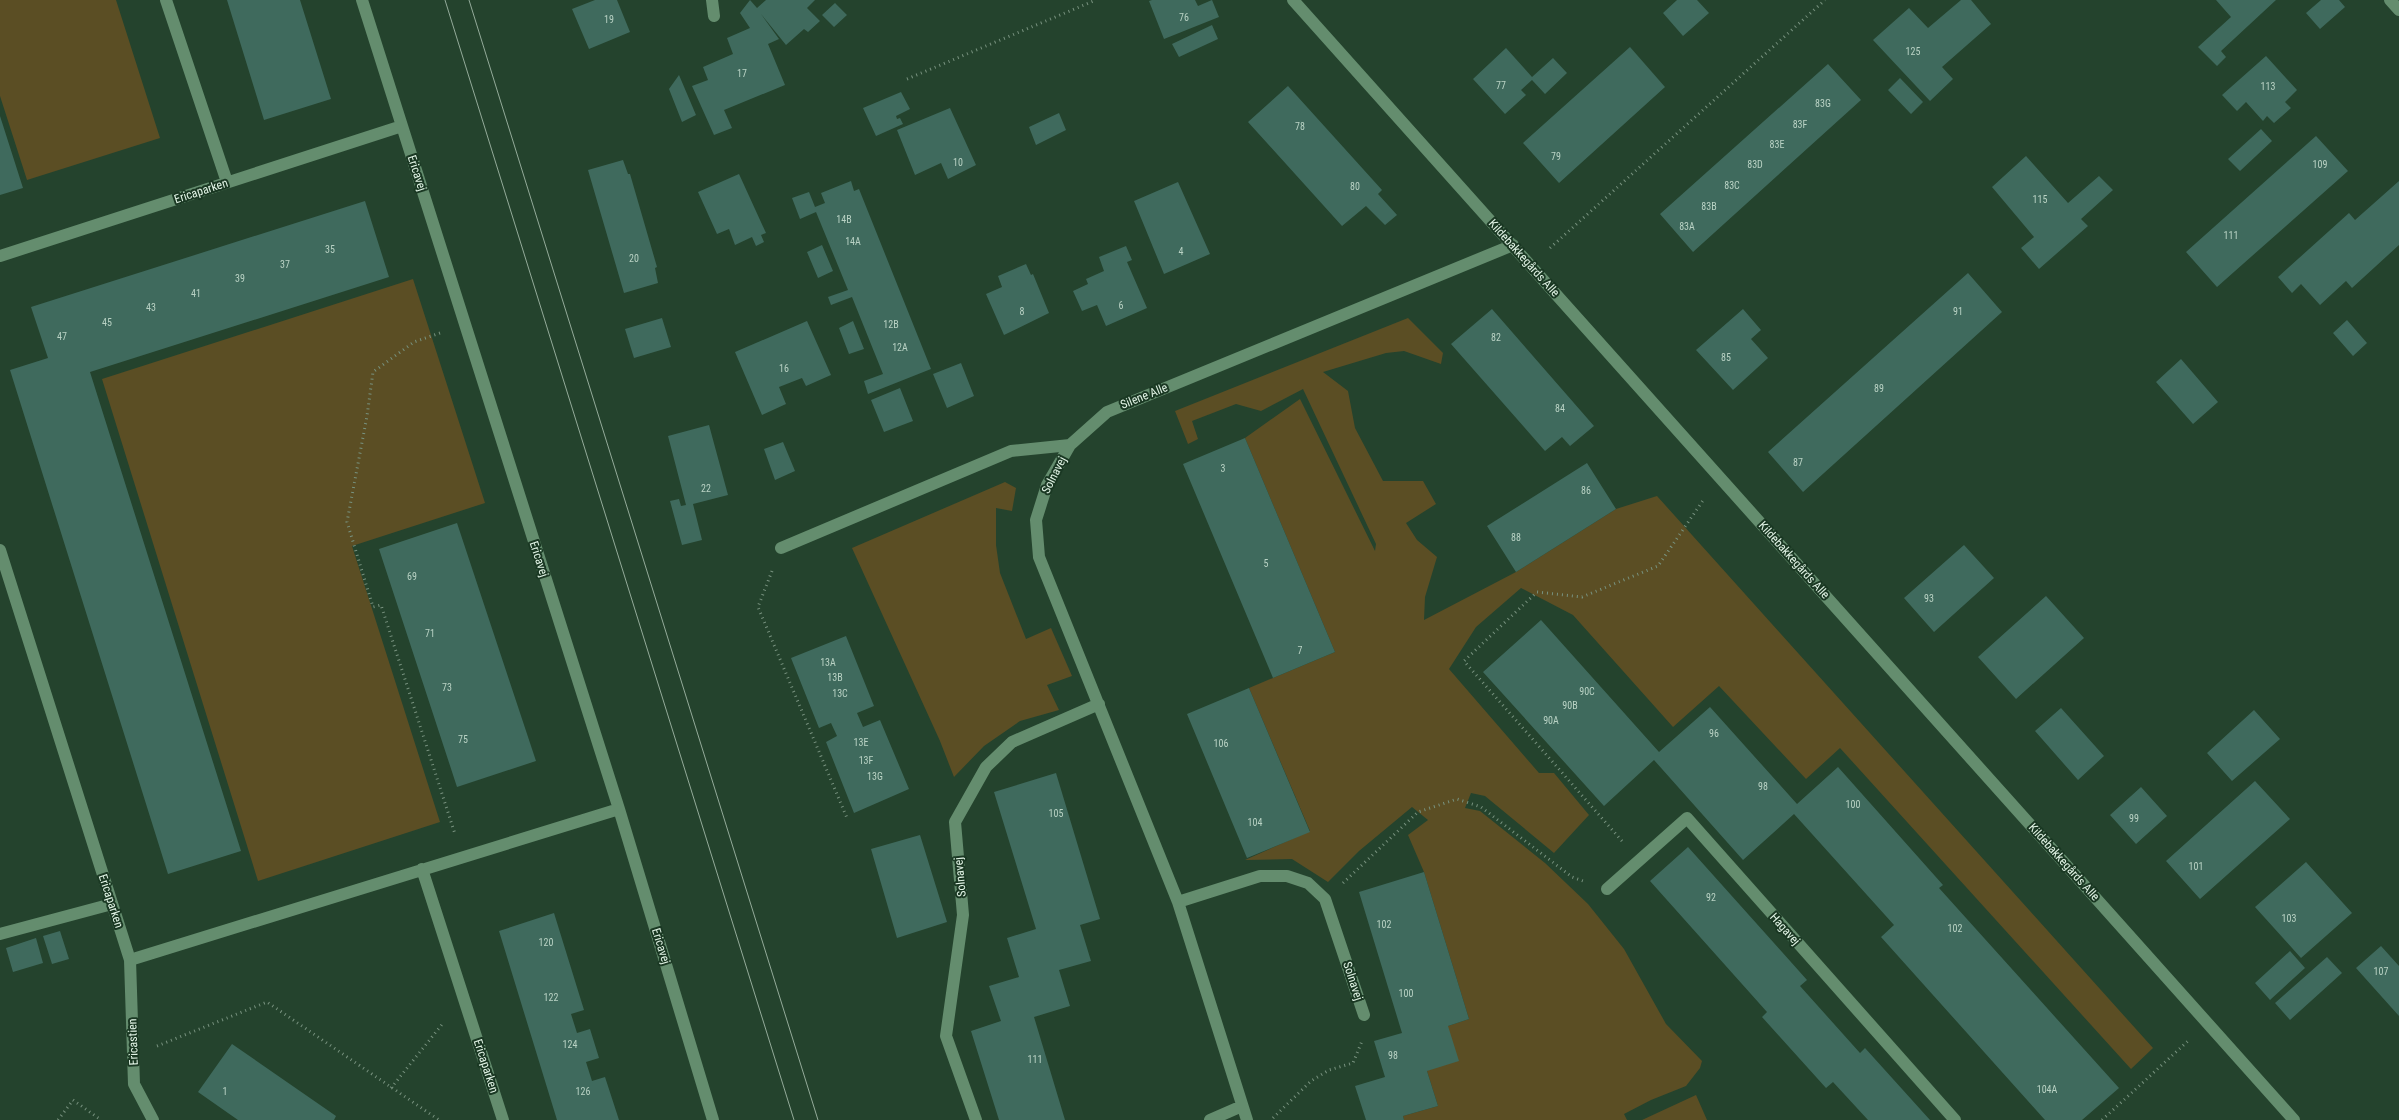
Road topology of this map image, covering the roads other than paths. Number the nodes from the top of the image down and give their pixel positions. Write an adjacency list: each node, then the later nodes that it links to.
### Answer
1 (166, 0): 9 (street)
2 (362, 0): 8 (street, Ericavej)
3 (712, 0): 7 (street)
4 (1293, 0): 10 (street, Kildebakkegårds Alle)
5 (2390, 0): 6 (street)
6 (2399, 10)
7 (714, 16)
8 (402, 126): 9 (street, Ericaparken); 16 (street, Ericavej)
9 (227, 182): 11 (street, Ericaparken)
10 (1513, 245): 12 (street, Silene Alle); 32 (street, Kildebakkegårds Alle)
11 (0, 256)
12 (1070, 445): 13 (street); 15 (street, Solnavej)
13 (782, 548)
14 (0, 550): 20 (street, Ericaparken)
15 (1099, 704): 19 (street, Solnavej); 28 (street, Solnavej)
16 (619, 809): 17 (street); 27 (street, Ericavej)
17 (422, 869): 22 (street); 26 (street, Ericaparken)
18 (1607, 889): 31 (street, Hagavej)
19 (1178, 902): 23 (street, Solnavej); 24 (street, Solnavej)
20 (112, 904): 21 (street); 22 (street, Ericaparken)
21 (0, 934)
22 (130, 960): 25 (street, Ericastien)
23 (1364, 1015)
24 (1242, 1106): 29 (street); 30 (street, Solnavej)
25 (153, 1120)
26 (503, 1120)
27 (712, 1120)
28 (976, 1120)
29 (1210, 1120)
30 (1246, 1120)
31 (1955, 1120)
32 (2294, 1120)

